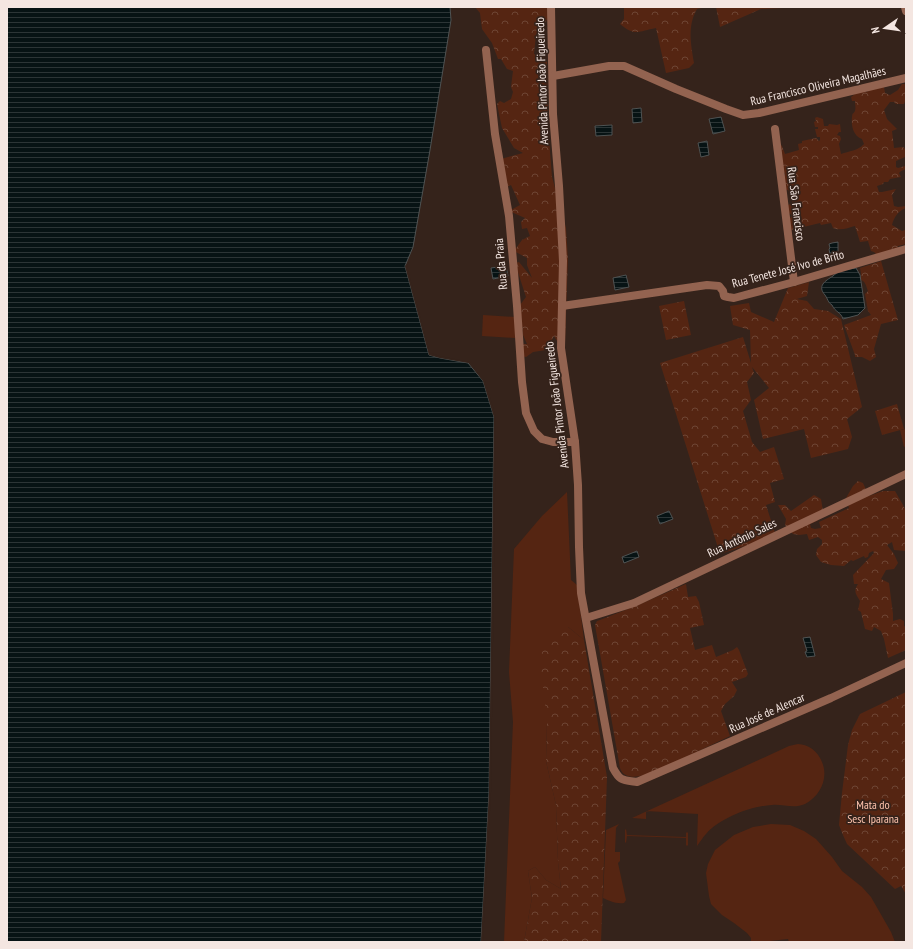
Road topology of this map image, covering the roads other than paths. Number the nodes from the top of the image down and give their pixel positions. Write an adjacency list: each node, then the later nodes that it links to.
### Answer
1 (551, 7): 5 (street, Avenida Pintor João Figueiredo)
2 (905, 7): 3 (street)
3 (906, 11)
4 (486, 50): 11 (street, Rua da Praia)
5 (552, 76): 6 (street, Rua Francisco Oliveira Magalhães); 10 (street, Avenida Pintor João Figueiredo)
6 (906, 78)
7 (775, 129): 9 (street, Rua São Francisco)
8 (906, 248): 9 (street, Rua Tenete José Ivo de Brito)
9 (794, 282): 10 (street, Rua Tenete José Ivo de Brito)
10 (562, 306): 11 (street, Avenida Pintor João Figueiredo)
11 (575, 442): 13 (street, Avenida Pintor João Figueiredo)
12 (906, 474): 13 (street, Rua Antônio Sales)
13 (586, 618): 15 (street, Avenida Pintor João Figueiredo)
14 (906, 663): 15 (street, Rua José de Alencar)
15 (637, 782)

